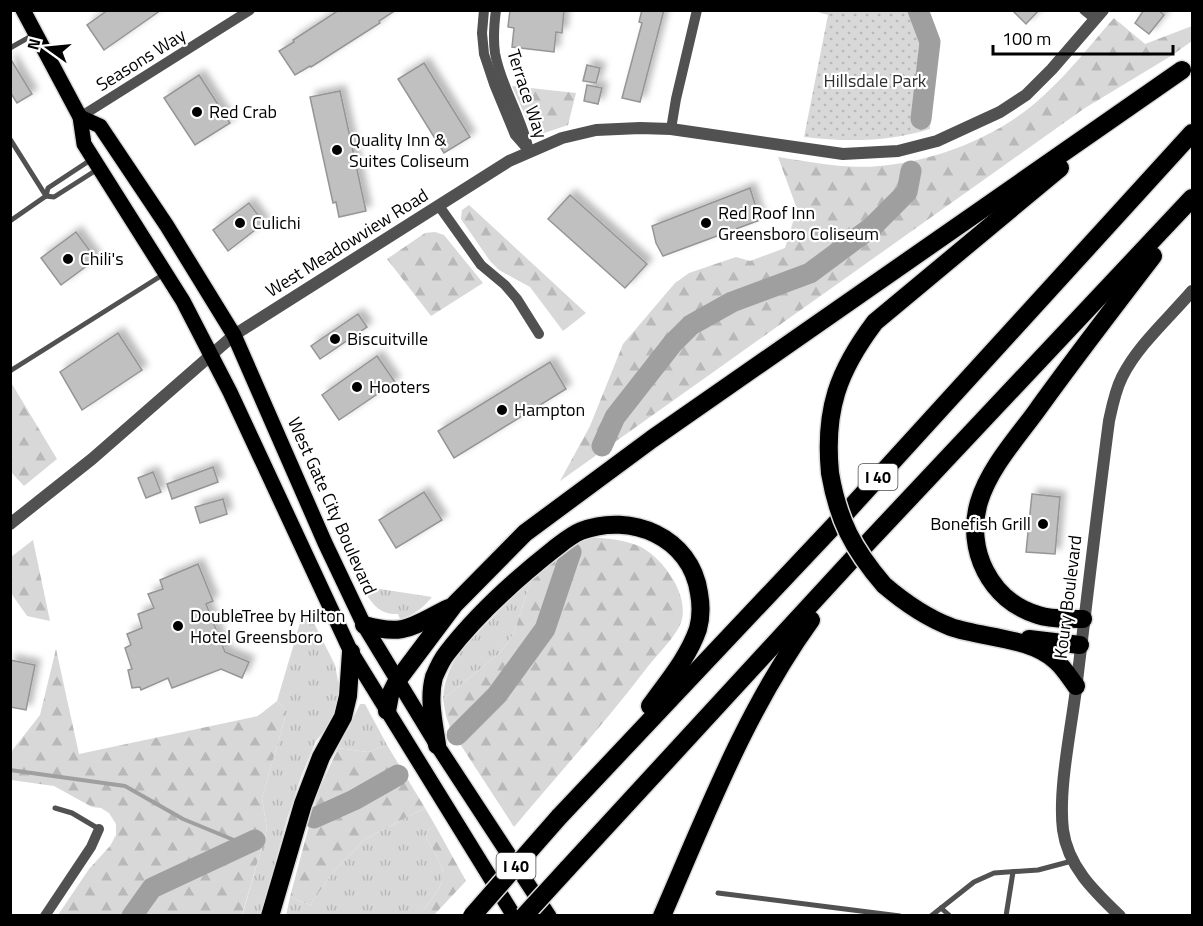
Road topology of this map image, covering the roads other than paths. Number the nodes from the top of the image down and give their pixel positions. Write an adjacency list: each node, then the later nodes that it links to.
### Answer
1 (23, 10): 8 (main road, West Gate City Boulevard)
2 (250, 10): 11 (street, Seasons Way)
3 (484, 10): 15 (street, Terrace Way)
4 (496, 10): 15 (street, Terrace Way)
5 (697, 10): 12 (street)
6 (1083, 10): 7 (street)
7 (1099, 15): 12 (street, West Meadowview Road)
8 (36, 33): 9 (lane); 11 (main road, West Gate City Boulevard)
9 (10, 48)
10 (1187, 66): 30 (highway); 33 (highway, bridge)
11 (80, 117): 16 (main road, West Gate City Boulevard); 25 (main road, West Gate City Boulevard)
12 (671, 129): 15 (street, West Meadowview Road)
13 (1192, 133): 41 (highway, I 40)
14 (10, 139): 17 (lane)
15 (529, 151): 20 (street, West Meadowview Road)
16 (95, 164): 17 (lane); 17 (lane); 22 (main road, West Gate City Boulevard)
17 (46, 196): 21 (lane)
18 (1192, 198): 29 (highway, I 40)
19 (1192, 205): 31 (highway)
20 (440, 206): 24 (street); 25 (street, West Meadowview Road)
21 (10, 221)
22 (166, 273): 26 (main road, West Gate City Boulevard); 27 (lane)
23 (1192, 291): 31 (street, Koury Boulevard)
24 (539, 334)
25 (234, 335): 26 (street, West Meadowview Road); 32 (main road, West Gate City Boulevard)
26 (211, 355): 28 (street, West Meadowview Road); 35 (main road, West Gate City Boulevard)
27 (10, 371)
28 (10, 524)
29 (858, 554): 51 (highway, I 40, bridge); 53 (highway)
30 (453, 605): 32 (highway); 36 (highway)
31 (1083, 619): 34 (street, Koury Boulevard)
32 (364, 625): 36 (main road, West Gate City Boulevard)
33 (1000, 638): 34 (highway); 37 (highway)
34 (1080, 645): 37 (street, Koury Boulevard)
35 (351, 652): 38 (main road, West Gate City Boulevard); 48 (highway)
36 (397, 681): 38 (highway); 39 (main road, West Gate City Boulevard)
37 (1076, 686): 43 (street, Koury Boulevard)
38 (387, 711): 50 (main road, West Gate City Boulevard)
39 (437, 745): 41 (highway); 52 (main road, West Gate City Boulevard)
40 (55, 808): 42 (lane)
41 (565, 811): 49 (highway, I 40, bridge)
42 (99, 829): 47 (street)
43 (1072, 861): 44 (lane); 58 (street, Koury Boulevard)
44 (1013, 872): 46 (lane); 57 (lane)
45 (718, 893): 54 (lane)
46 (941, 908): 55 (lane); 56 (lane)
47 (45, 915)
48 (270, 915)
49 (472, 915)
50 (514, 915)
51 (524, 915)
52 (549, 915)
53 (662, 915)
54 (900, 915)
55 (931, 915)
56 (950, 915)
57 (1006, 915)
58 (1120, 915)

